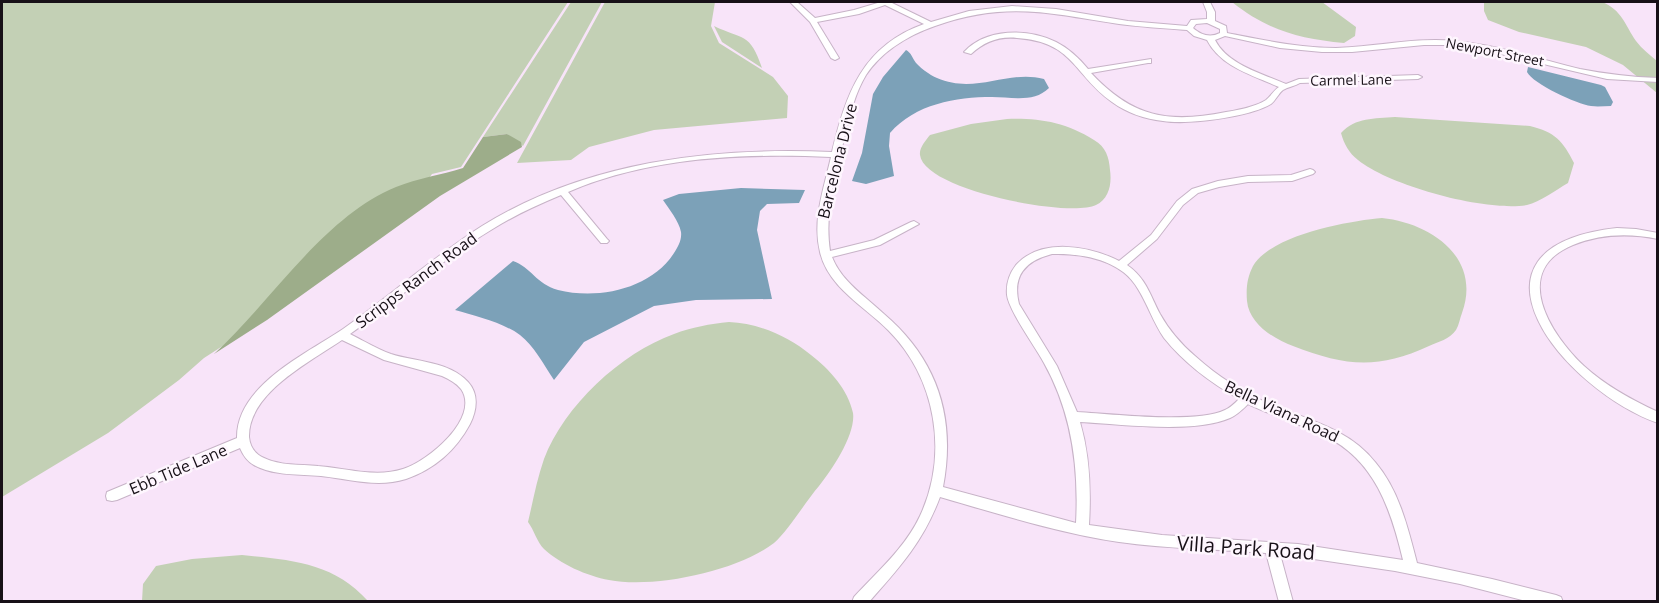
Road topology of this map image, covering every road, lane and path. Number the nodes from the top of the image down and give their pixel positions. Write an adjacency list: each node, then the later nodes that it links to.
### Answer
1 (794, 2): 4 (street)
2 (886, 2): 4 (street); 6 (street)
3 (1207, 2): 5 (street)
4 (813, 21): 11 (street)
5 (1210, 22): 7 (street); 8 (street)
6 (929, 24): 7 (street, Barcelona Drive); 17 (street, Barcelona Drive)
7 (1189, 27): 9 (street)
8 (1224, 34): 9 (street); 15 (street, Newport Street)
9 (1209, 38): 16 (street)
10 (968, 52): 13 (street, Carmel Lane)
11 (835, 58)
12 (1148, 61): 13 (street)
13 (1088, 71): 16 (street, Carmel Lane)
14 (1418, 77): 16 (street, Carmel Lane)
15 (1658, 80)
16 (1284, 86)
17 (837, 155): 19 (street, Scripps Ranch Road); 23 (street, Barcelona Drive)
18 (1310, 172): 24 (street)
19 (563, 191): 22 (street); 25 (street, Scripps Ranch Road)
20 (914, 224): 23 (street)
21 (1658, 236): 28 (street)
22 (604, 241)
23 (826, 255): 30 (street, Barcelona Drive)
24 (1120, 266): 26 (street, Bella Viana Road); 27 (street, Bella Viana Road)
25 (343, 334): 29 (street, Scripps Ranch Road); 29 (street, Scripps Ranch Road)
26 (1247, 398): 27 (street); 34 (street, Bella Viana Road)
27 (1073, 417): 32 (street, Bella Viana Road)
28 (1658, 418)
29 (243, 441): 31 (street, Ebb Tide Lane)
30 (936, 491): 32 (street, Villa Park Road); 35 (street, Barcelona Drive)
31 (112, 496)
32 (1082, 528): 33 (street, Villa Park Road)
33 (1271, 547): 34 (street, Villa Park Road); 36 (street)
34 (1412, 568): 37 (street, Villa Park Road)
35 (859, 602)
36 (1286, 602)
37 (1556, 602)

